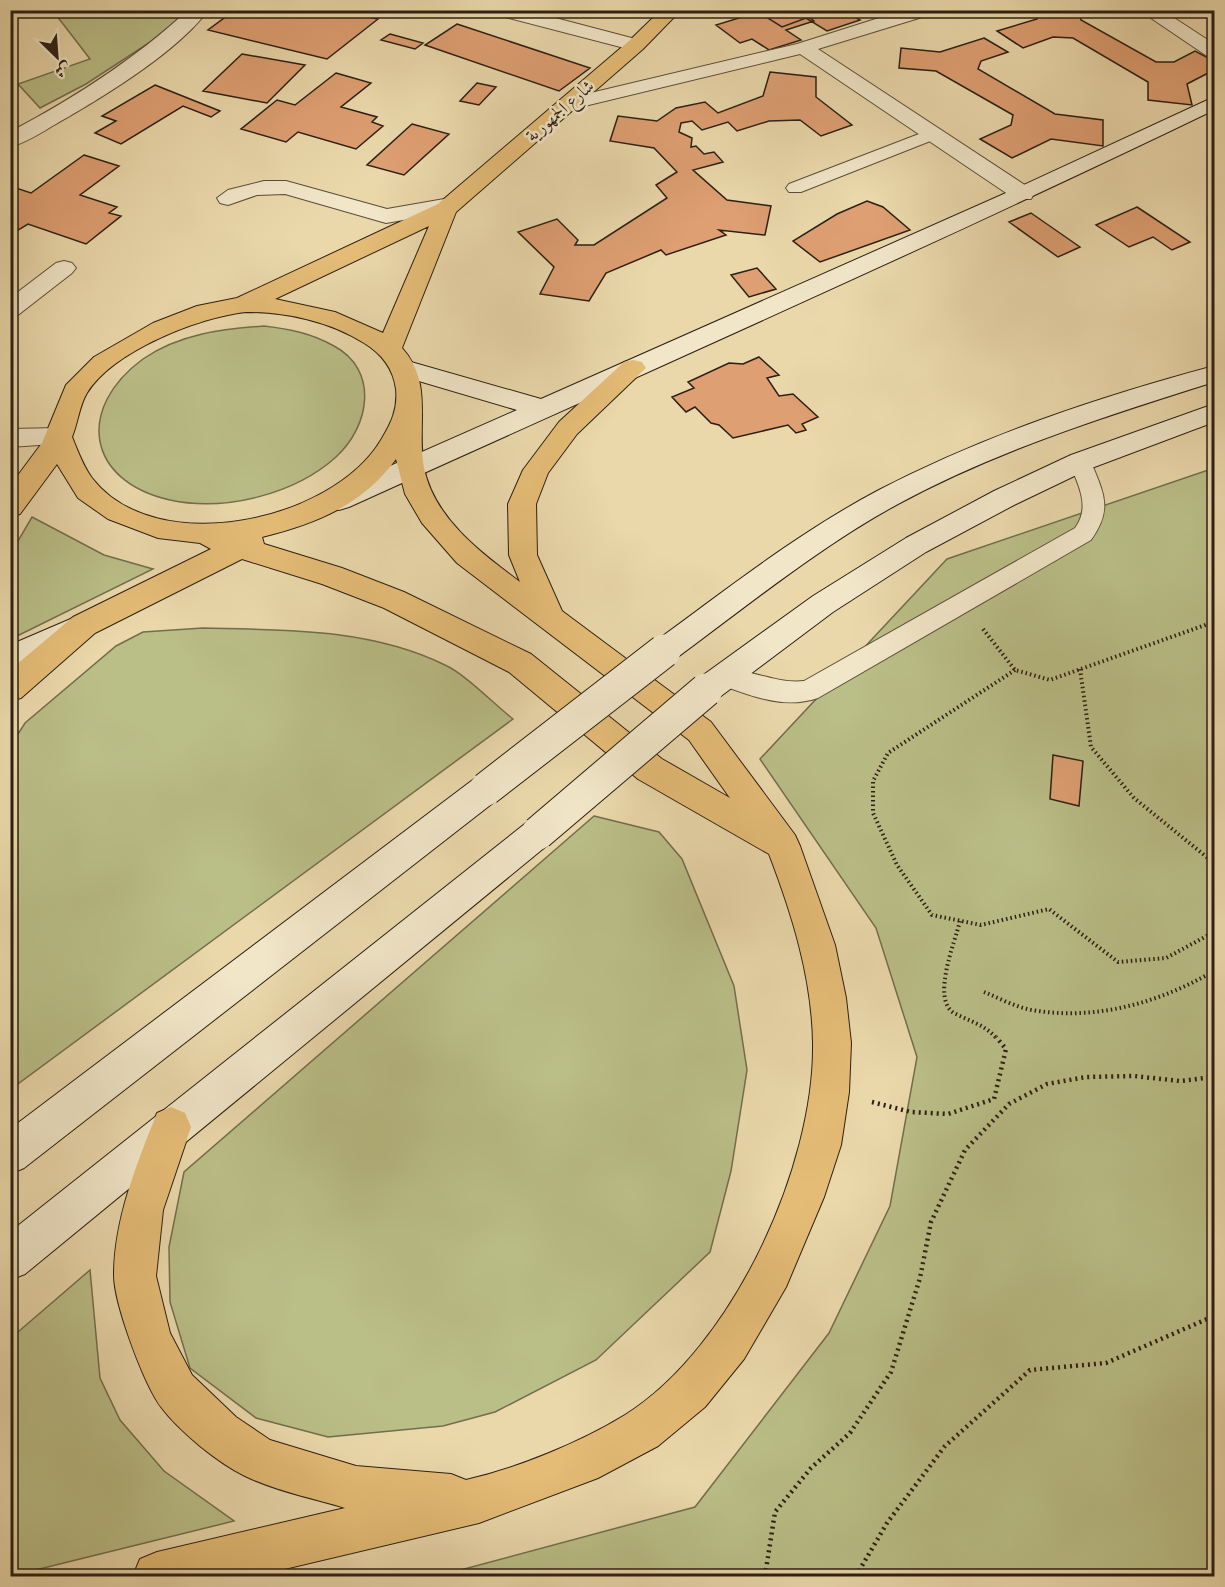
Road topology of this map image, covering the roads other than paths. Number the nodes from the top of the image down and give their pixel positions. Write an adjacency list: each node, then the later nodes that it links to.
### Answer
1 (199, 10): 12 (street)
2 (501, 10): 6 (street)
3 (672, 10): 6 (main road, شارع الجمهورية)
4 (1148, 10): 8 (street)
5 (918, 11): 7 (street)
6 (636, 45): 10 (main road, شارع الجمهورية)
7 (803, 48): 10 (street); 11 (street)
8 (1215, 52)
9 (1215, 103): 14 (street)
10 (568, 104): 16 (main road, شارع الجمهورية)
11 (932, 134): 13 (lane); 14 (street)
12 (10, 141)
13 (795, 188)
14 (1023, 194): 21 (street)
15 (228, 198): 16 (street)
16 (448, 207): 18 (main road, شارع الجمهورية); 20 (main road, شارع الجمهورية)
17 (64, 268): 19 (street)
18 (244, 305): 20 (main road); 26 (main road)
19 (10, 310)
20 (397, 358): 23 (main road); 24 (street)
21 (633, 368): 24 (street); 35 (main road)
22 (1215, 374): 42 (street, bridge)
23 (410, 409): 29 (main road); 30 (main road)
24 (544, 409): 29 (street)
25 (1215, 413): 28 (street)
26 (59, 437): 27 (street); 31 (main road); 33 (main road)
27 (10, 438)
28 (1080, 462): 38 (street); 38 (lane)
29 (411, 469): 30 (street); 35 (main road)
30 (339, 500): 32 (main road)
31 (10, 507)
32 (294, 520): 33 (main road); 34 (main road)
33 (186, 532): 34 (main road)
34 (240, 548): 36 (main road); 40 (main road)
35 (550, 618): 40 (main road)
36 (84, 625): 37 (street); 39 (main road)
37 (10, 658)
38 (716, 683): 41 (street, bridge)
39 (10, 689)
40 (783, 846): 44 (main road)
41 (171, 1127): 43 (street); 44 (main road)
42 (10, 1154)
43 (10, 1259)
44 (480, 1500): 45 (main road)
45 (157, 1576)

